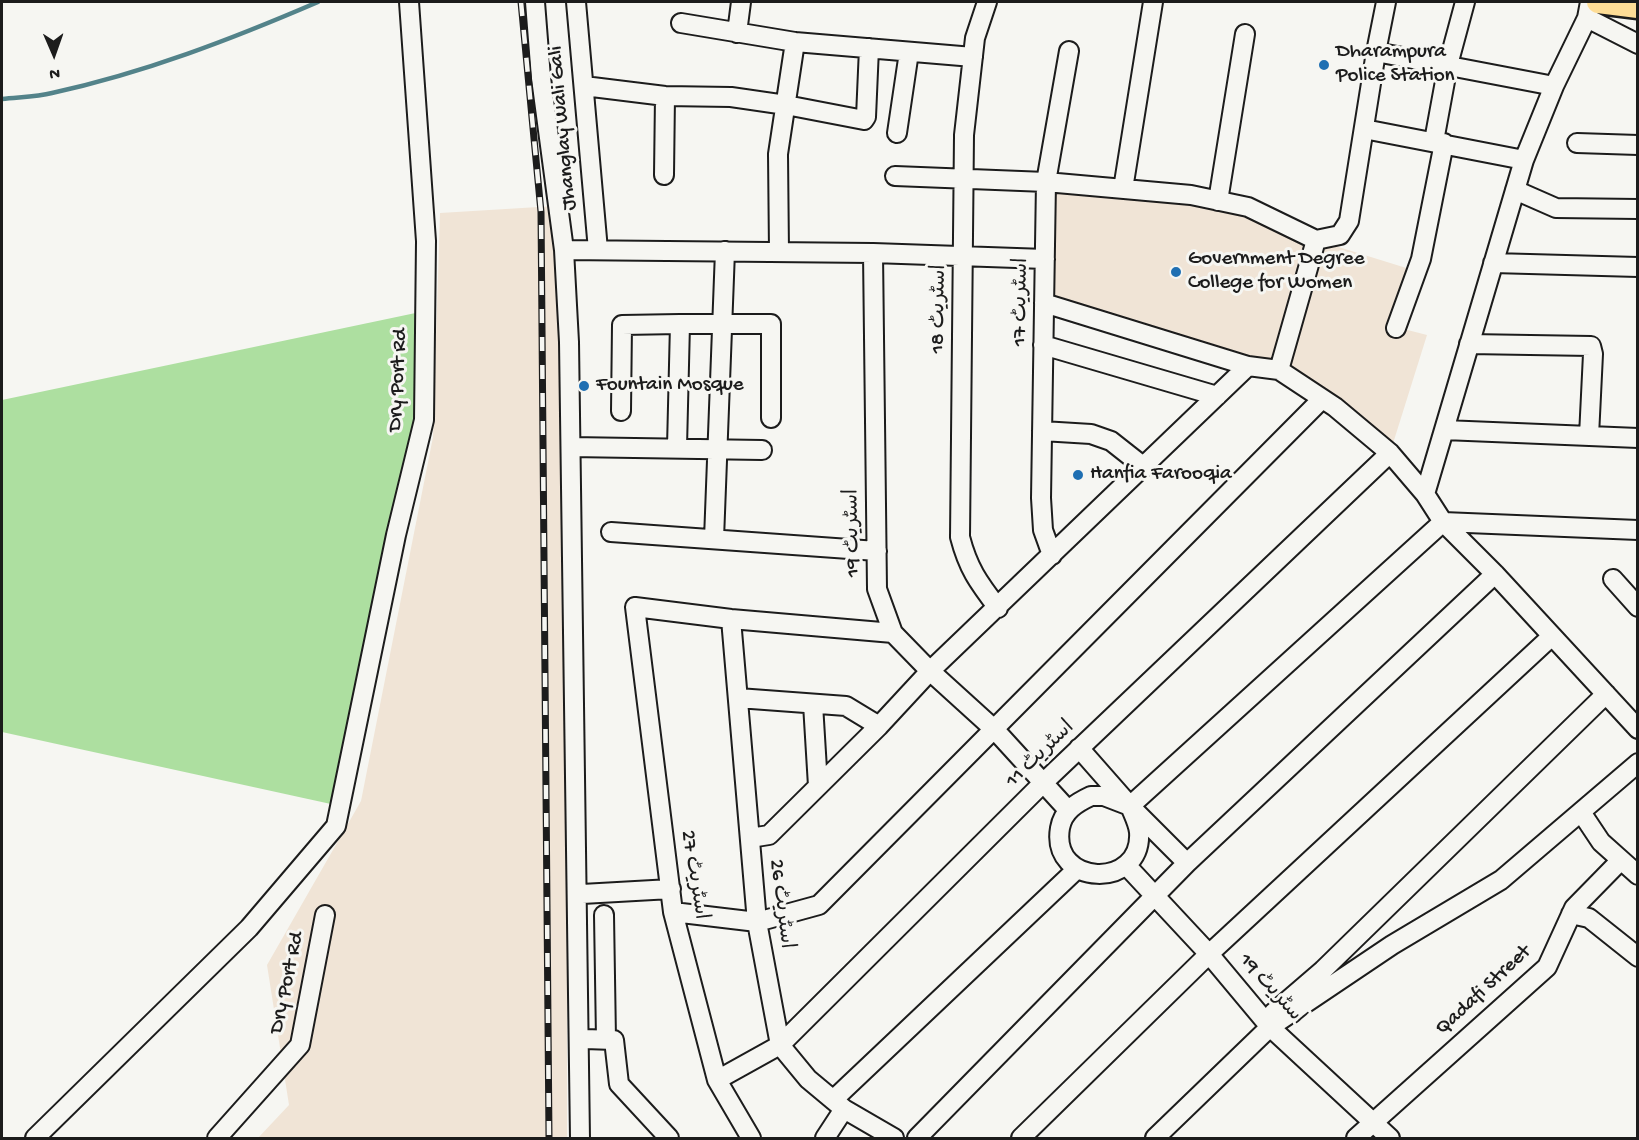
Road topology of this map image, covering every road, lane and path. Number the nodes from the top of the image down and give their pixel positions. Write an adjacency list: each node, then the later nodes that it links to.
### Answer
1 (409, 2): 125 (street, Dry Port Rd)
2 (535, 2): 41 (street)
3 (576, 2): 22 (street, Jhanglay Wali Gali)
4 (741, 2): 12 (street)
5 (987, 2): 20 (street, اسٹریٹ 18)
6 (1153, 2): 36 (street)
7 (1386, 2): 19 (street)
8 (1465, 2): 21 (street)
9 (1592, 7): 10 (main road); 15 (street); 23 (street)
10 (1638, 7)
11 (681, 23): 12 (street)
12 (737, 33): 14 (street)
13 (1245, 34): 38 (street)
14 (795, 42): 16 (street); 25 (street)
15 (1638, 44)
16 (869, 48): 18 (street); 25 (street)
17 (1069, 51): 35 (street, اسٹریٹ 17)
18 (909, 52): 20 (street); 27 (street)
19 (1376, 52): 21 (street); 26 (street)
20 (973, 57): 34 (street, اسٹریٹ 18)
21 (1448, 64): 23 (street); 28 (street)
22 (584, 86): 24 (street); 42 (street, Jhanglay Wali Gali)
23 (1554, 86): 31 (street)
24 (664, 96): 25 (street); 32 (street)
25 (786, 105): 44 (street)
26 (1364, 129): 28 (street); 40 (street)
27 (897, 134)
28 (1439, 142): 31 (street); 53 (street)
29 (1577, 143): 30 (street)
30 (1638, 145)
31 (1524, 159): 37 (street)
32 (664, 175)
33 (895, 176): 34 (street)
34 (963, 180): 35 (street); 46 (street, اسٹریٹ 18)
35 (1046, 182): 36 (street); 47 (street, اسٹریٹ 17)
36 (1123, 189): 38 (street)
37 (1515, 190): 39 (street); 48 (street)
38 (1218, 201): 40 (street)
39 (1638, 209)
40 (1316, 240): 57 (street)
41 (564, 250): 42 (street); 66 (street)
42 (598, 250): 43 (street)
43 (725, 251): 44 (street); 52 (street)
44 (779, 252): 45 (street)
45 (873, 253): 46 (street); 77 (street, اسٹریٹ 19)
46 (963, 257): 47 (street); 82 (street, اسٹریٹ 18)
47 (1045, 259): 50 (street, اسٹریٹ 17)
48 (1493, 263): 49 (street); 54 (street)
49 (1638, 267)
50 (1044, 303): 55 (street, اسٹریٹ 17); 56 (street)
51 (680, 324): 52 (street); 60 (street); 67 (street)
52 (723, 324): 61 (street); 68 (street)
53 (1396, 328)
54 (1469, 344): 62 (street); 64 (street)
55 (1043, 345): 58 (street); 63 (street, اسٹریٹ 17)
56 (1248, 366): 57 (street); 58 (street)
57 (1279, 370): 59 (street)
58 (1217, 396): 71 (street)
59 (1322, 399): 70 (street); 92 (street)
60 (621, 411)
61 (771, 418)
62 (1444, 430): 64 (street); 72 (street)
63 (1042, 431): 71 (street); 78 (street, اسٹریٹ 17)
64 (1589, 436): 65 (street)
65 (1638, 438)
66 (571, 447): 67 (street); 127 (street)
67 (677, 447): 68 (street)
68 (718, 448): 69 (street); 76 (street)
69 (762, 450)
70 (1390, 453): 72 (street); 93 (street, اسٹریٹ 11)
71 (1144, 467): 78 (street)
72 (1425, 494): 73 (street)
73 (1443, 522): 74 (street); 79 (street); 97 (street)
74 (1638, 530)
75 (611, 532): 76 (street)
76 (714, 539): 77 (street)
77 (877, 551): 84 (street, اسٹریٹ 19)
78 (1052, 555): 82 (street)
79 (1495, 574): 85 (street); 102 (street)
80 (1613, 579): 81 (street)
81 (1638, 607)
82 (998, 608): 86 (street)
83 (731, 619): 84 (street); 88 (street, اسٹریٹ 26); 106 (street, اسٹریٹ 27)
84 (894, 633): 86 (street, اسٹریٹ 19)
85 (1552, 636): 87 (street); 114 (street)
86 (930, 671): 90 (street); 92 (street, اسٹریٹ 19)
87 (1606, 694): 91 (street); 116 (street)
88 (738, 699): 89 (street); 100 (street, اسٹریٹ 26)
89 (813, 704): 90 (street); 96 (street)
90 (879, 726): 96 (street)
91 (1638, 729)
92 (994, 730): 95 (street, اسٹریٹ 19); 113 (street)
93 (1079, 748): 95 (street, اسٹریٹ 11); 97 (street)
94 (1638, 764): 99 (street)
95 (1043, 783): 98 (street, اسٹریٹ 19); 119 (street, اسٹریٹ 11)
96 (818, 786): 100 (street)
97 (1130, 806): 98 (street); 102 (street); 103 (street)
98 (1068, 810): 104 (street)
99 (1581, 812): 101 (street); 116 (street)
100 (750, 838): 113 (street, اسٹریٹ 26)
101 (1621, 860): 105 (street); 110 (street, Qadafi Street)
102 (1187, 863): 108 (street)
103 (1126, 865): 104 (street); 108 (street, اسٹریٹ 19)
104 (1077, 869): 121 (street)
105 (1638, 875)
106 (670, 889): 107 (street); 109 (street, اسٹریٹ 27)
107 (582, 894)
108 (1154, 896): 114 (street, اسٹریٹ 19); 131 (street)
109 (674, 912): 113 (street); 120 (street, اسٹریٹ 27)
110 (1571, 914): 115 (street); 122 (street, Qadafi Street)
111 (325, 915): 126 (street, Dry Port Rd)
112 (604, 915): 118 (street)
113 (757, 922): 119 (street, اسٹریٹ 26)
114 (1209, 954): 116 (street, اسٹریٹ 19); 132 (street)
115 (1638, 957)
116 (1267, 1023): 122 (street, اسٹریٹ 19); 123 (street)
117 (585, 1039): 118 (street)
118 (606, 1040): 128 (street)
119 (780, 1045): 120 (street, اسٹریٹ 11); 121 (street, اسٹریٹ 26)
120 (717, 1080): 124 (street, اسٹریٹ 27)
121 (839, 1104): 129 (street); 130 (street, اسٹریٹ 26)
122 (1372, 1123): 133 (street, Qadafi Street); 134 (street, اسٹریٹ 19)
123 (1167, 1135)
124 (746, 1136)
125 (35, 1138)
126 (217, 1138)
127 (580, 1138)
128 (669, 1138)
129 (825, 1138)
130 (894, 1138)
131 (917, 1138)
132 (1021, 1138)
133 (1356, 1138)
134 (1390, 1138)

